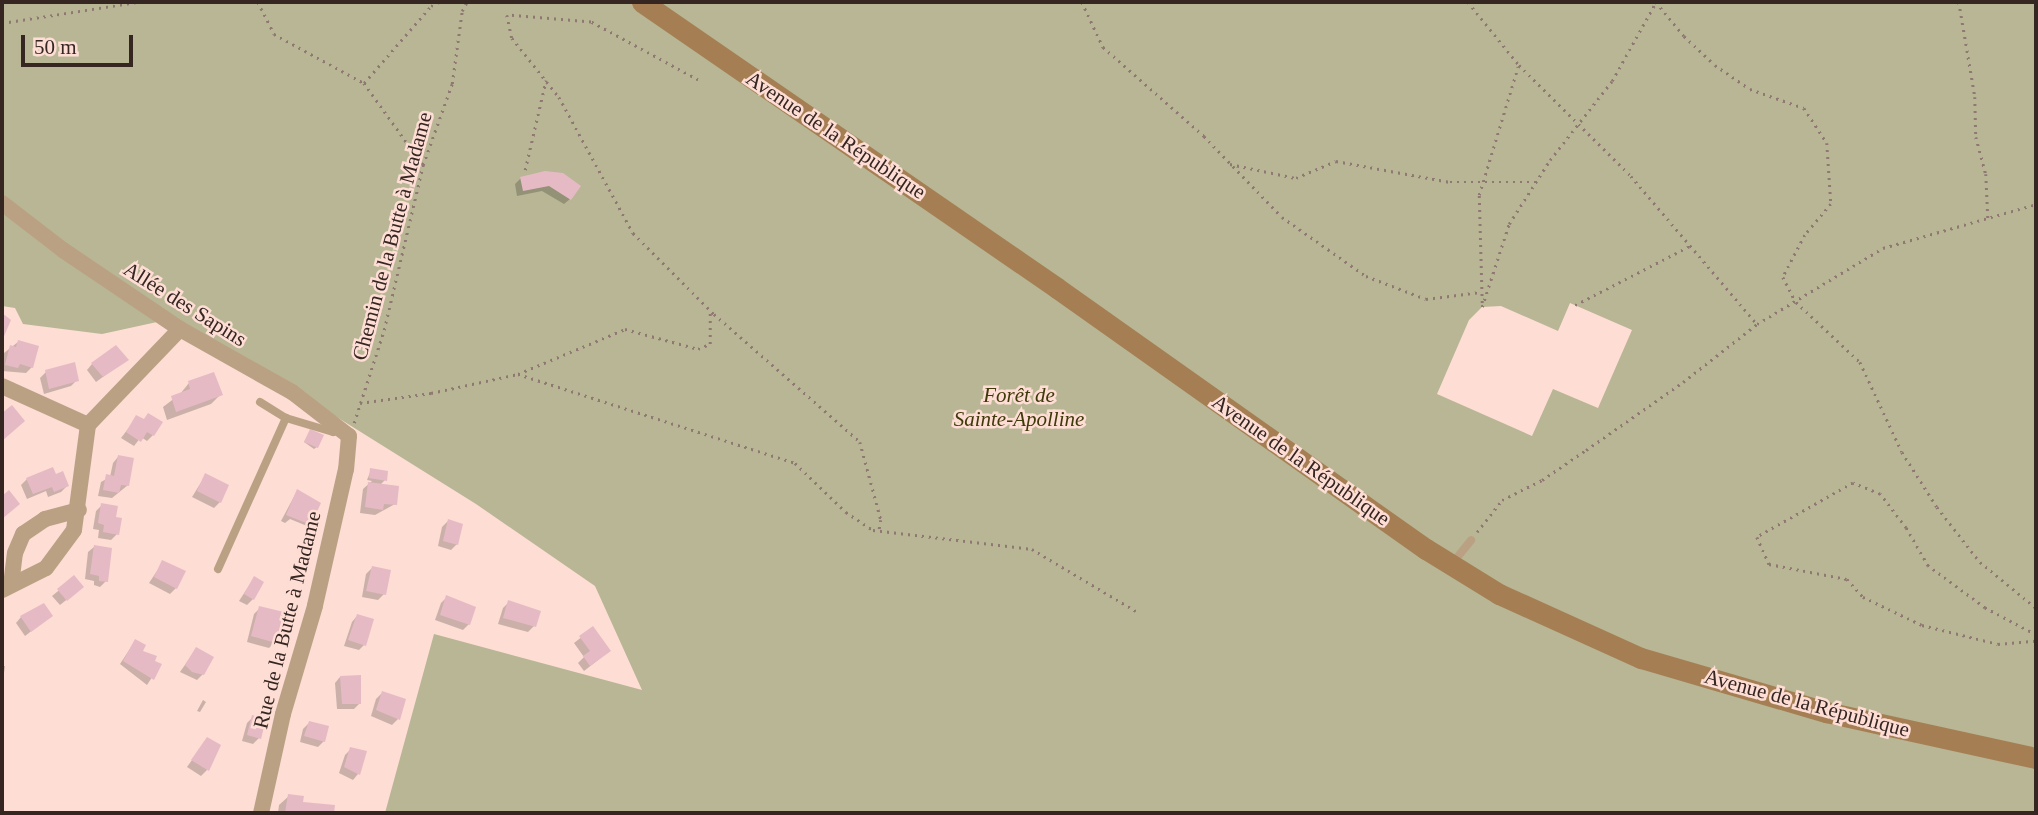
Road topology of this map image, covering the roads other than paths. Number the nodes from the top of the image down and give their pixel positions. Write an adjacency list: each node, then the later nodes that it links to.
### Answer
1 (642, 2): 11 (main road, Avenue de la République)
2 (2, 203): 3 (street, Allée des Sapins)
3 (180, 329): 7 (street); 8 (street, Allée des Sapins)
4 (2, 386): 7 (street)
5 (260, 402): 6 (lane)
6 (286, 418): 8 (lane); 12 (lane)
7 (88, 425): 9 (street)
8 (343, 431): 15 (street, Rue de la Butte à Madame)
9 (79, 510): 13 (street); 13 (street)
10 (1471, 540): 11 (lane)
11 (1451, 565): 14 (main road, Avenue de la République)
12 (218, 569)
13 (7, 587)
14 (2036, 758)
15 (261, 813)

